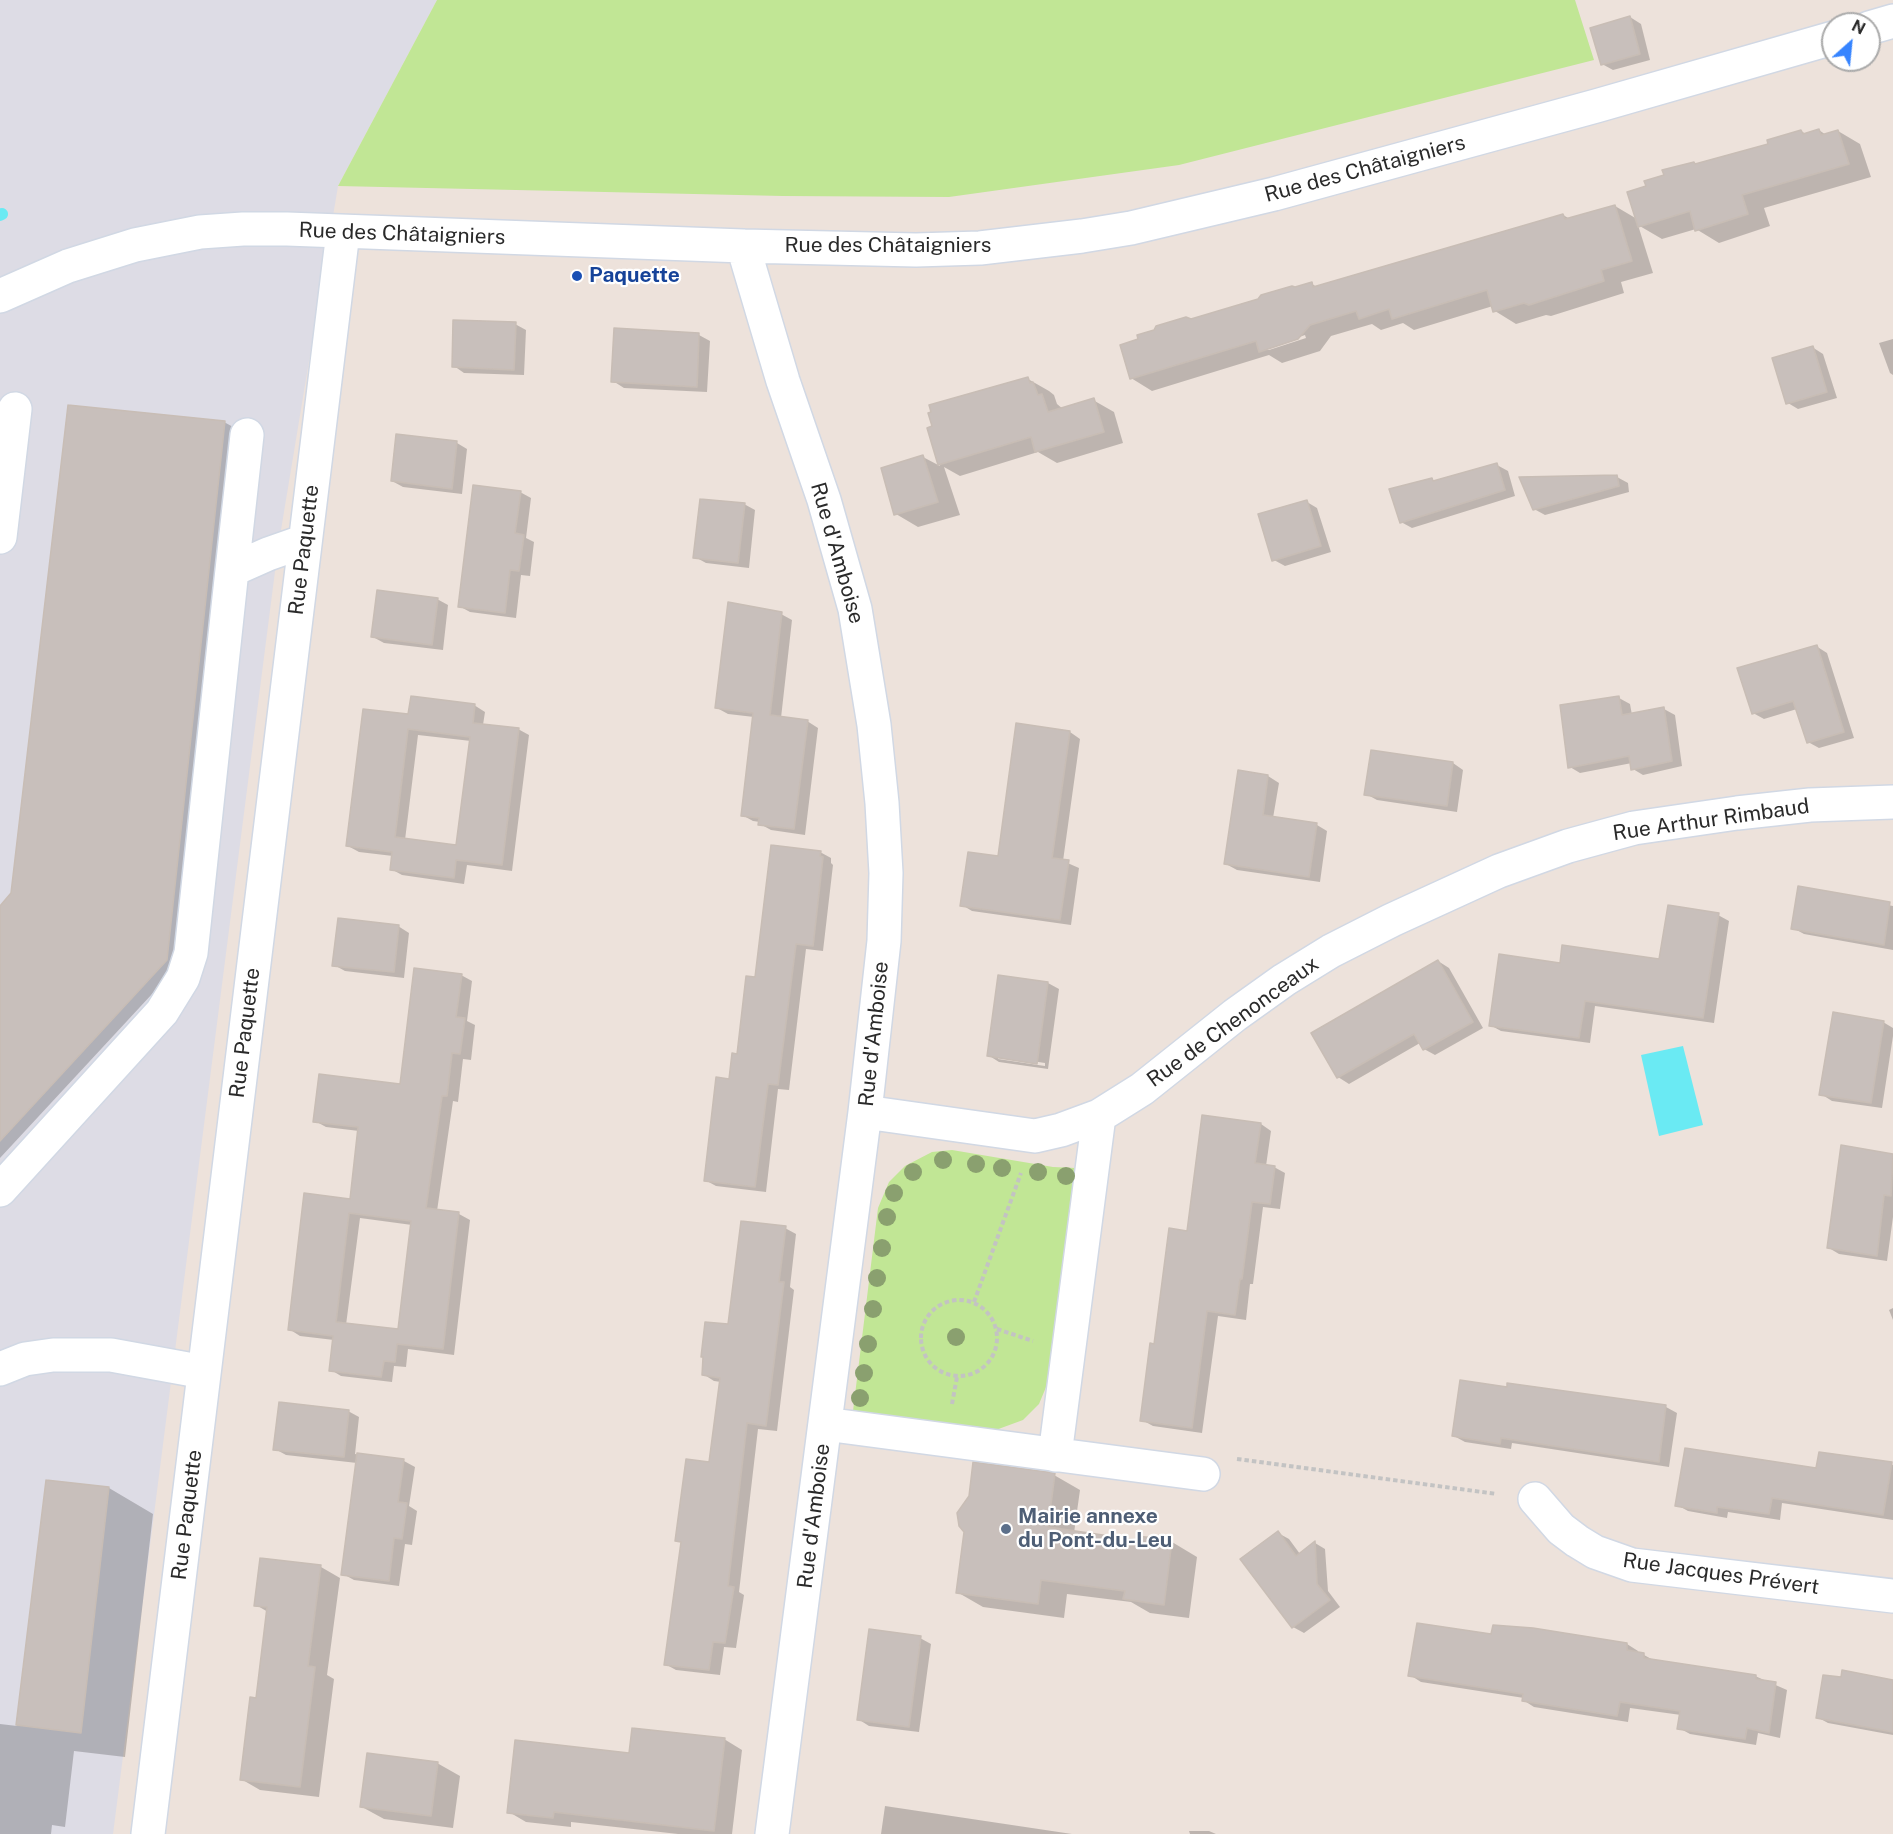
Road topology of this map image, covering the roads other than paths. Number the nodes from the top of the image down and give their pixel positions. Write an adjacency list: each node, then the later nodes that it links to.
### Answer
1 (1821, 41): 3 (street, Rue des Châtaigniers)
2 (343, 232): 3 (street, Rue des Châtaigniers); 4 (street, Rue des Châtaigniers); 8 (street, Rue Paquette)
3 (743, 246): 12 (street, Rue d'Amboise)
4 (0, 296)
5 (15, 410): 7 (street)
6 (247, 435): 9 (street)
7 (0, 537)
8 (305, 541): 9 (street); 16 (street, Rue Paquette)
9 (232, 570): 14 (street)
10 (1893, 802): 11 (street, Rue Arthur Rimbaud)
11 (1499, 871): 13 (street, Rue de Chenonceaux)
12 (865, 1112): 13 (street, Rue de Chenonceaux); 17 (street, Rue d'Amboise)
13 (1099, 1116): 18 (street)
14 (0, 1190)
15 (0, 1369): 16 (street)
16 (204, 1372): 22 (street, Rue Paquette)
17 (825, 1424): 18 (street); 23 (street, Rue d'Amboise)
18 (1055, 1455): 19 (street)
19 (1203, 1474)
20 (1535, 1499): 21 (street, Rue Jacques Prévert)
21 (1893, 1596)
22 (148, 1834)
23 (772, 1834)

